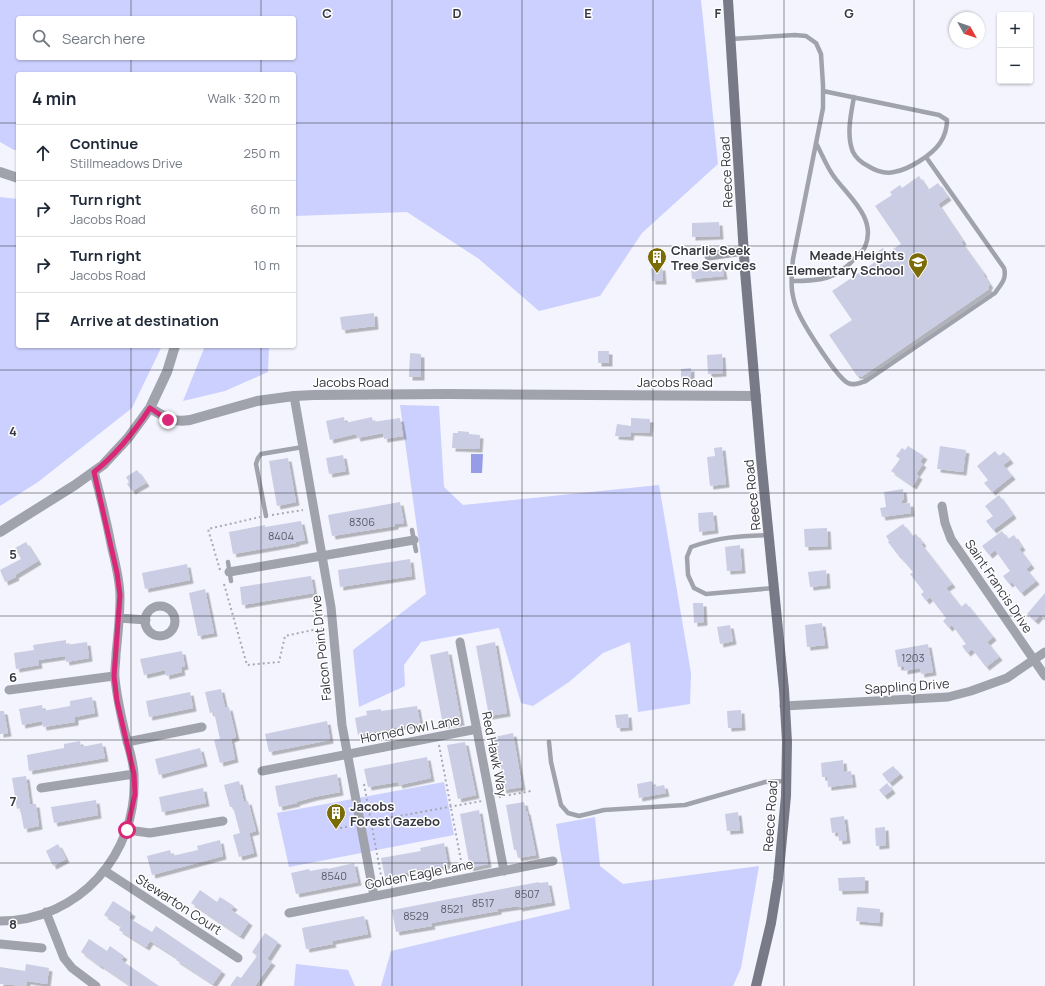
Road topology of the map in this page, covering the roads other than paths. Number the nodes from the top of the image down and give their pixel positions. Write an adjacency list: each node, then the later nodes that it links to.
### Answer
1 (728, 0): 2 (main road, Reece Road)
2 (731, 39): 3 (lane); 9 (main road, Reece Road)
3 (823, 91): 4 (lane); 5 (lane)
4 (854, 97): 6 (lane); 6 (lane)
5 (816, 143): 11 (lane); 11 (lane)
6 (926, 157): 11 (lane)
7 (0, 172): 8 (street)
8 (16, 177)
9 (744, 251): 10 (street); 14 (main road, Reece Road)
10 (709, 256)
11 (792, 281)
12 (174, 348): 15 (street)
13 (294, 396): 14 (street, Jacobs Road); 15 (street, Jacobs Road); 16 (street, Falcon Point Drive)
14 (756, 396): 22 (main road, Reece Road)
15 (150, 408): 17 (street)
16 (302, 447): 19 (lane); 25 (street, Falcon Point Drive)
17 (94, 472): 21 (street); 30 (street)
18 (942, 506): 34 (street, Saint Francis Drive)
19 (266, 516)
20 (412, 530): 23 (lane)
21 (0, 532)
22 (768, 534): 29 (main road, Reece Road); 29 (lane)
23 (414, 540): 24 (lane); 25 (street)
24 (416, 551)
25 (322, 555): 27 (street); 43 (street, Falcon Point Drive)
26 (228, 562): 27 (lane)
27 (225, 573): 28 (lane)
28 (231, 581)
29 (774, 588): 38 (main road, Reece Road)
30 (119, 618): 31 (street); 35 (street)
31 (146, 620)
32 (460, 642): 40 (street, Red Hawk Way)
33 (1045, 652): 34 (street, Sappling Drive)
34 (1034, 660): 36 (street, Saint Francis Drive); 38 (street, Sappling Drive)
35 (114, 676): 37 (street); 41 (street)
36 (1045, 676)
37 (9, 690)
38 (784, 706): 46 (main road, Reece Road)
39 (202, 727): 41 (street)
40 (477, 729): 43 (street, Horned Owl Lane); 52 (street, Red Hawk Way)
41 (127, 742): 45 (street)
42 (549, 742): 46 (lane)
43 (348, 754): 44 (street, Horned Owl Lane); 53 (street, Falcon Point Drive)
44 (262, 771)
45 (134, 774): 47 (street); 49 (street)
46 (786, 781): 61 (main road, Reece Road)
47 (41, 788)
48 (223, 820): 49 (street)
49 (127, 830): 51 (street)
50 (553, 862): 52 (street, Golden Eagle Lane)
51 (105, 871): 54 (street); 59 (street, Stewarton Court)
52 (504, 871): 53 (street, Golden Eagle Lane)
53 (374, 896): 55 (street, Golden Eagle Lane)
54 (46, 912): 56 (street); 60 (street)
55 (289, 913)
56 (0, 921)
57 (0, 944): 58 (street)
58 (42, 948)
59 (238, 958)
60 (96, 986)
61 (756, 986)

